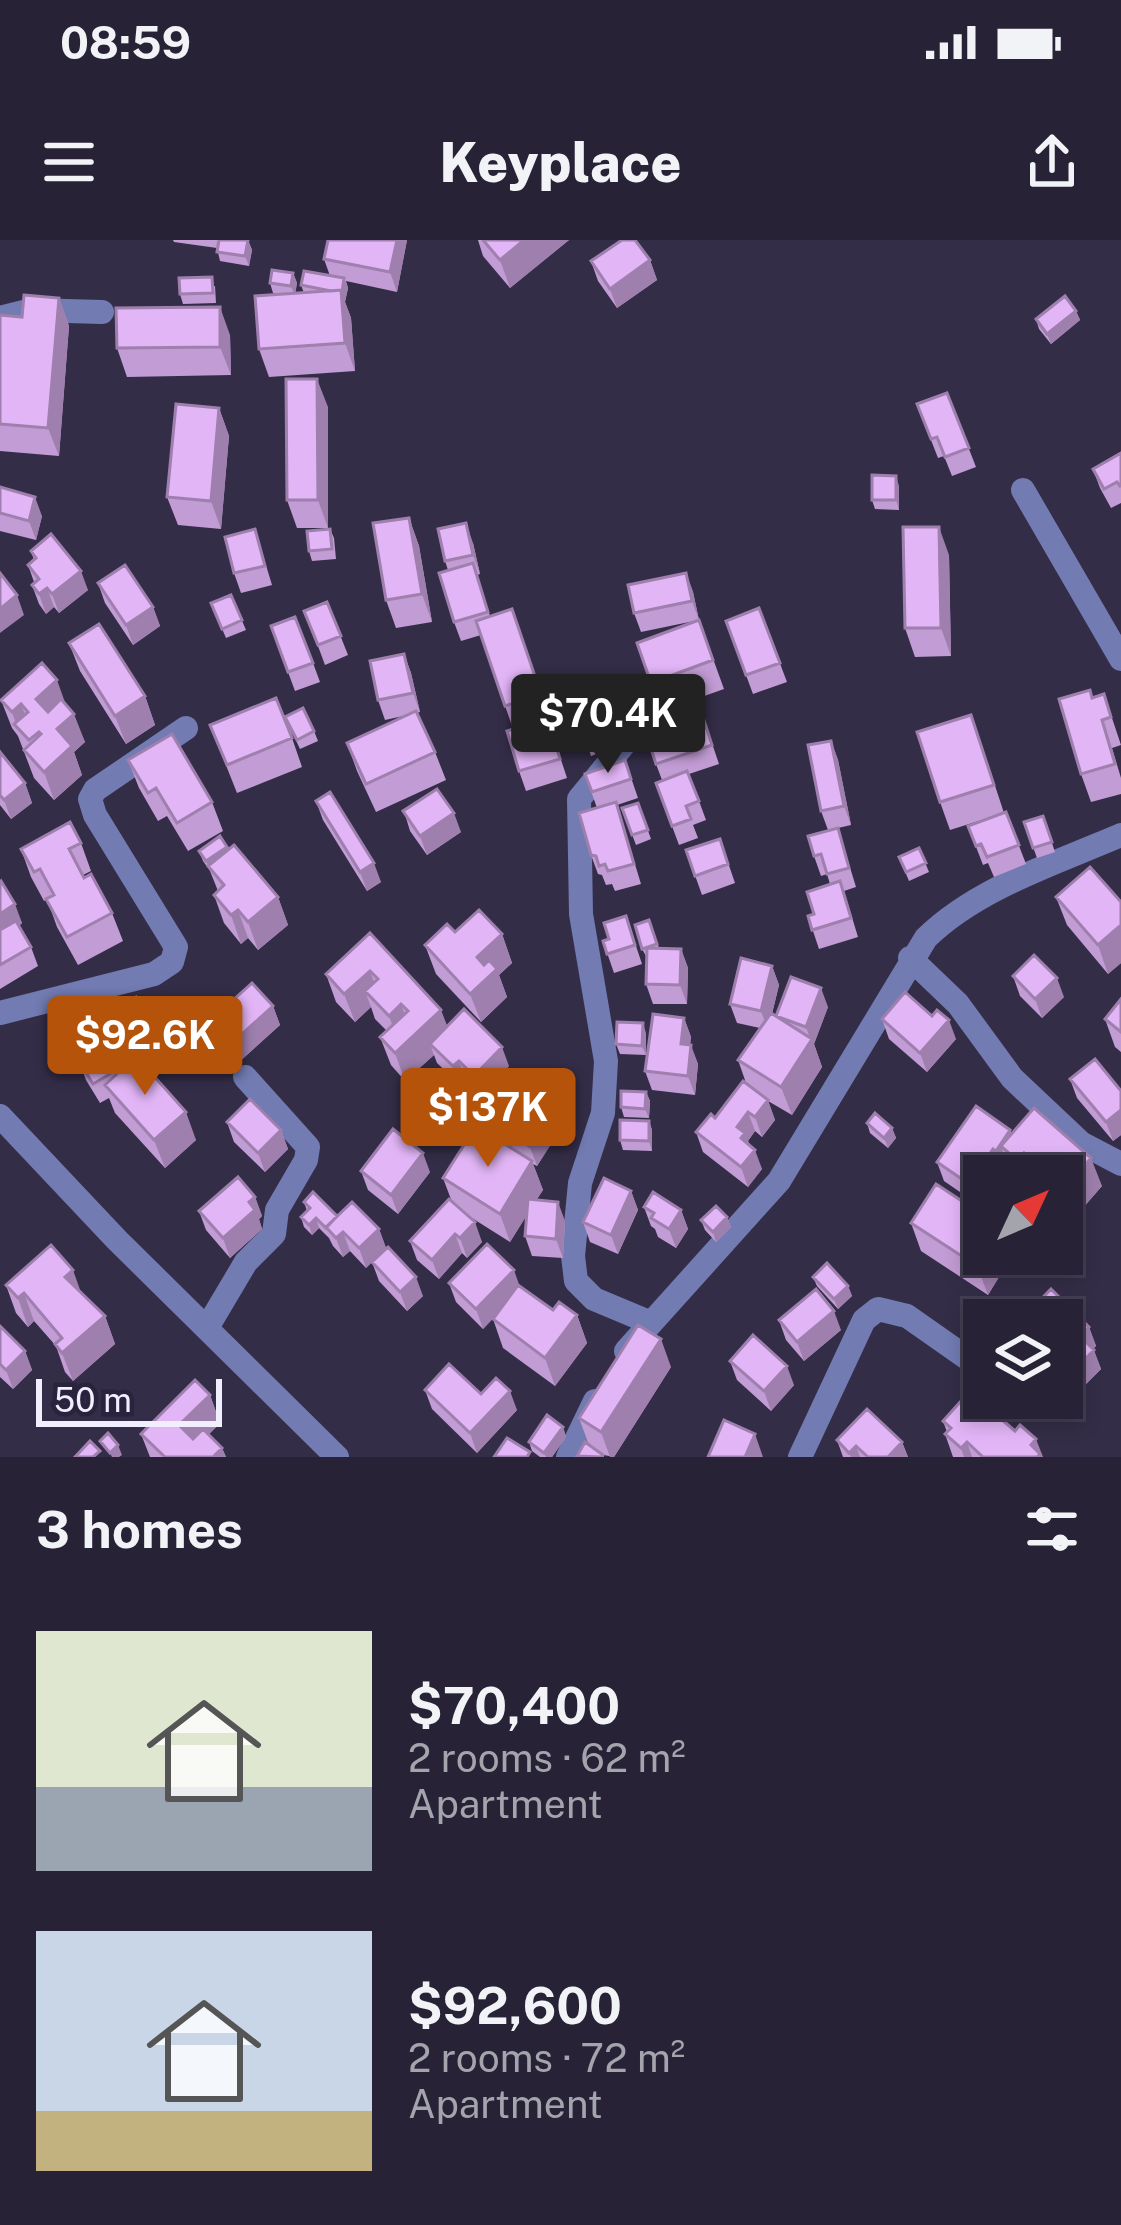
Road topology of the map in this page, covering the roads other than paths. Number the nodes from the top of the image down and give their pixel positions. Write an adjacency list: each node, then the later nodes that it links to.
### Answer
1 (102, 312): 2 (street)
2 (0, 318)
3 (1024, 490): 4 (street)
4 (1121, 658)
5 (633, 718): 13 (street)
6 (186, 728): 9 (street)
7 (1121, 835): 8 (street)
8 (910, 958): 12 (street); 13 (street)
9 (0, 1013)
10 (244, 1077): 14 (street)
11 (0, 1116): 14 (street)
12 (1121, 1164)
13 (650, 1322): 17 (street)
14 (208, 1326): 16 (street)
15 (963, 1355): 18 (street)
16 (337, 1457)
17 (568, 1457)
18 (800, 1457)

